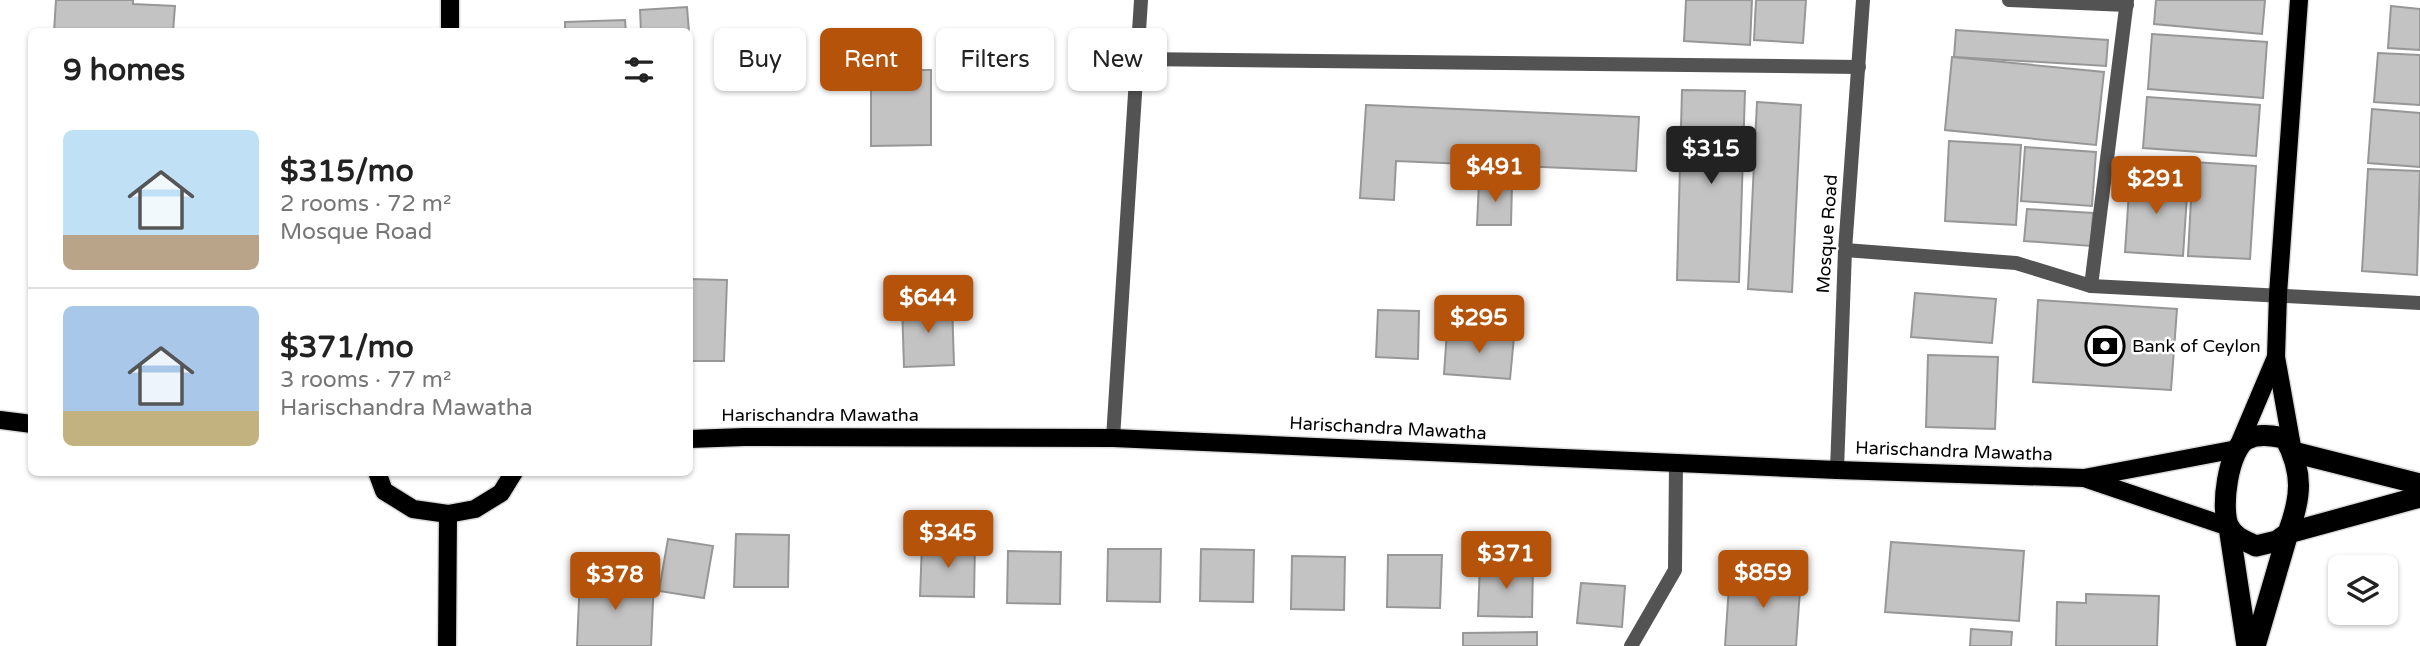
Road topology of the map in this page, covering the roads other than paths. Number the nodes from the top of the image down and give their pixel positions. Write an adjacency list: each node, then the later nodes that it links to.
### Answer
1 (450, 0): 7 (main road)
2 (1141, 0): 8 (street)
3 (1863, 0): 10 (street, Mosque Road)
4 (2009, 0): 6 (street)
5 (2299, 0): 14 (main road)
6 (2127, 2): 13 (street)
7 (450, 28)
8 (1140, 28)
9 (1167, 59): 10 (street)
10 (1859, 67): 12 (street, Mosque Road)
11 (1136, 91): 19 (street)
12 (1844, 250): 13 (street); 24 (street, Mosque Road)
13 (2091, 286): 14 (street)
14 (2278, 294): 15 (street); 16 (main road)
15 (2420, 303)
16 (2276, 357): 21 (main road); 22 (main road)
17 (0, 420): 18 (main road)
18 (28, 424)
19 (1113, 438): 20 (main road, Harischandra Mawatha); 23 (main road, Harischandra Mawatha)
20 (693, 439)
21 (2236, 449): 22 (highway); 27 (main road, Harischandra Mawatha); 31 (highway)
22 (2293, 452): 28 (highway); 32 (highway)
23 (1676, 464): 24 (main road, Harischandra Mawatha); 34 (street)
24 (1837, 470): 27 (main road, Harischandra Mawatha)
25 (378, 476): 30 (main road)
26 (511, 476): 30 (main road)
27 (2084, 478): 31 (main road, Harischandra Mawatha)
28 (2420, 484)
29 (2420, 497): 32 (highway)
30 (448, 514): 33 (main road)
31 (2229, 527): 32 (highway); 35 (highway)
32 (2288, 533): 36 (highway)
33 (447, 646)
34 (1631, 646)
35 (2247, 646)
36 (2255, 646)

